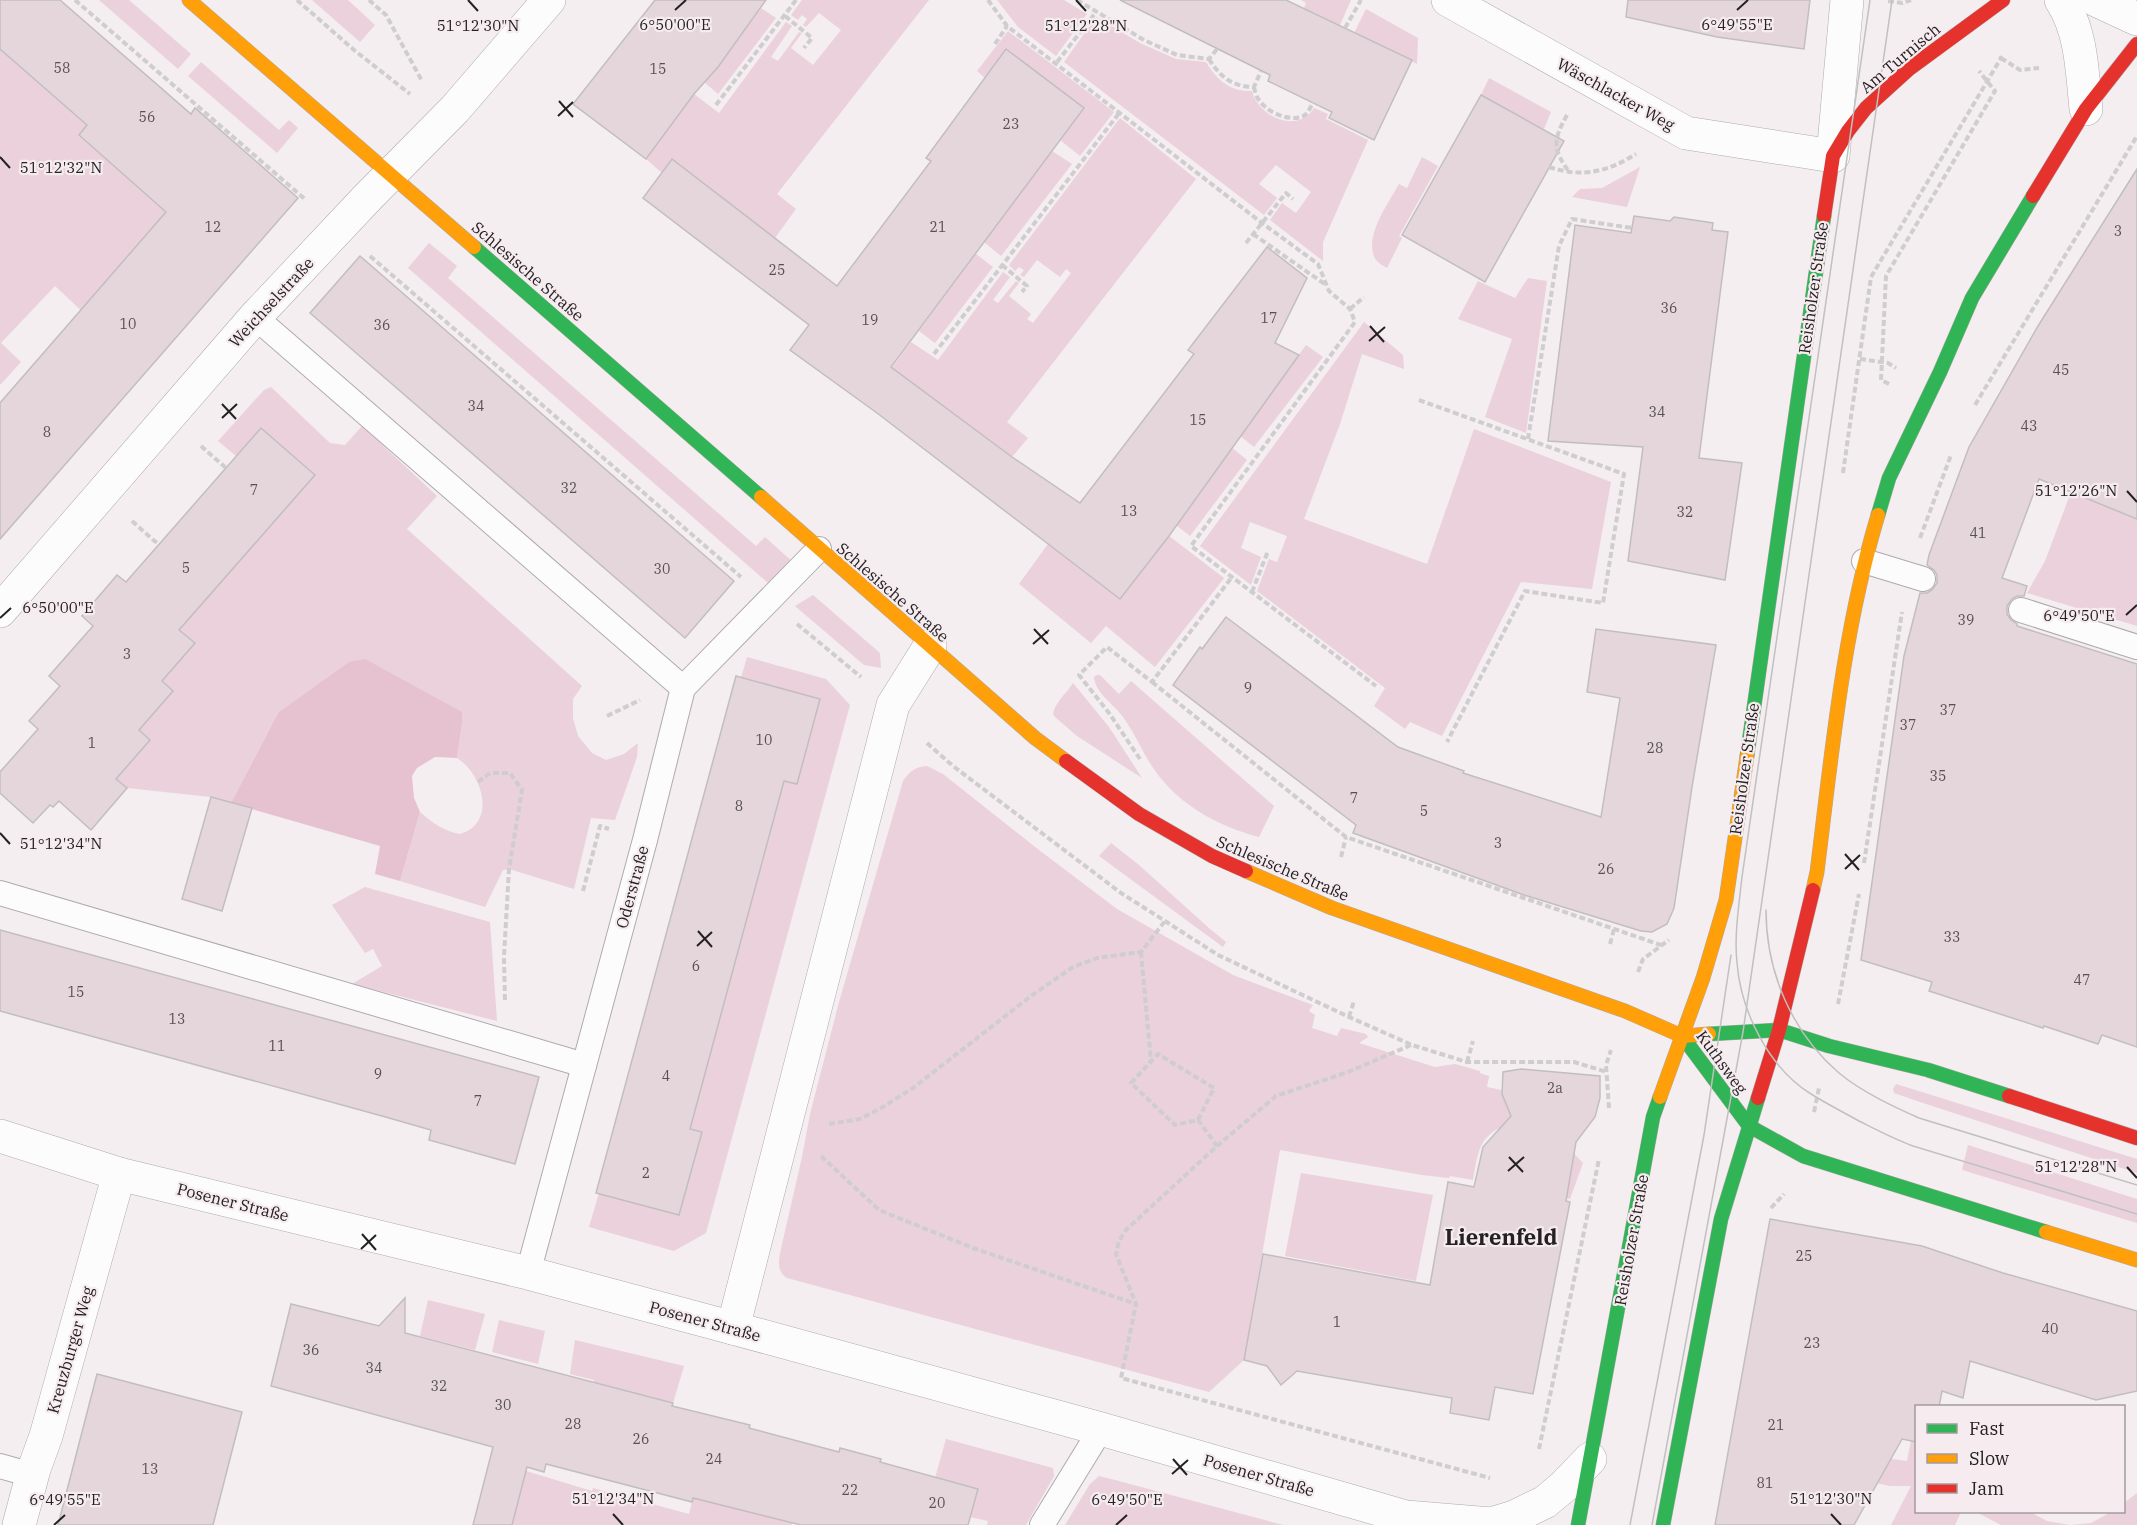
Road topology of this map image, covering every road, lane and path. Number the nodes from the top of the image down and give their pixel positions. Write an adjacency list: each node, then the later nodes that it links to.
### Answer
1 (75, 0): 46 (path)
2 (189, 0): 42 (main road, Schlesische Straße)
3 (297, 0): 37 (path)
4 (369, 0): 37 (path)
5 (549, 0): 37 (street, Weichselstraße)
6 (796, 0): 18 (path)
7 (988, 0): 20 (path)
8 (1077, 0): 17 (path)
9 (1361, 0): 21 (path)
10 (1847, 0): 40 (street, Reisholzer Straße)
11 (1911, 0): 16 (path)
12 (2003, 0): 40 (main road, Am Turnisch)
13 (2061, 0): 35 (street)
14 (2096, 0): 19 (street)
15 (1454, 1): 38 (street, Wäschlacker Weg)
16 (1902, 3)
17 (1096, 12): 27 (path); 28 (path)
18 (784, 16): 24 (path); 34 (path)
19 (2137, 19)
20 (1007, 26): 22 (path); 28 (path)
21 (1345, 28)
22 (995, 44)
23 (2137, 44): 35 (main road)
24 (804, 48)
25 (1217, 49): 27 (path)
26 (2001, 58): 30 (path)
27 (1209, 59): 32 (path)
28 (1057, 62): 36 (path)
29 (1975, 67): 59 (path)
30 (2042, 68)
31 (1262, 71): 32 (path)
32 (1254, 87): 33 (path)
33 (1313, 102)
34 (716, 105)
35 (2086, 109): 64 (main road)
36 (1120, 112): 45 (path); 50 (path)
37 (443, 121): 42 (street, Weichselstraße)
38 (1677, 127): 40 (street, Wäschlacker Weg); 43 (path)
39 (1557, 133): 43 (path)
40 (1833, 156): 91 (main road, Reisholzer Straße)
41 (1549, 167): 43 (path)
42 (391, 173): 46 (street, Weichselstraße); 62 (main road, Schlesische Straße)
43 (1570, 173)
44 (1293, 199): 45 (path)
45 (1262, 223): 48 (path); 51 (path)
46 (338, 228): 55 (street, Weichselstraße); 68 (path)
47 (1632, 228): 61 (path)
48 (1253, 234): 49 (path); 51 (path)
49 (1246, 243)
50 (1002, 265): 52 (path); 56 (path)
51 (1327, 286): 54 (path)
52 (1022, 292)
53 (1364, 297): 54 (path)
54 (1350, 309): 65 (path)
55 (255, 317): 69 (street, Weichselstraße); 76 (lane)
56 (934, 354)
57 (1860, 359): 58 (path)
58 (1904, 372)
59 (1897, 388)
60 (1419, 400): 61 (path)
61 (1528, 440): 78 (path)
62 (819, 549): 68 (lane, Oderstraße); 71 (main road, Schlesische Straße)
63 (1268, 551): 67 (path)
64 (1864, 561): 66 (lane); 90 (main road)
65 (1232, 577): 67 (path); 74 (path)
66 (1923, 579)
67 (1252, 592): 75 (path)
68 (769, 600): 76 (lane, Oderstraße); 77 (path)
69 (0, 610)
70 (2021, 610): 72 (lane)
71 (930, 646): 77 (street); 91 (main road, Schlesische Straße)
72 (2137, 647)
73 (1079, 675): 74 (path)
74 (1152, 682): 80 (path)
75 (1376, 686)
76 (683, 688): 97 (lane, Oderstraße)
77 (893, 705): 83 (path); 102 (street)
78 (1446, 742)
79 (478, 782): 93 (path)
80 (1346, 837): 81 (path); 84 (path)
81 (1341, 857)
82 (0, 893): 93 (lane)
83 (1165, 921): 87 (path); 89 (path)
84 (1614, 929): 85 (path); 86 (path)
85 (1610, 944)
86 (1662, 945)
87 (1141, 952): 95 (path); 102 (path)
88 (1354, 1001): 89 (path)
89 (1349, 1017): 94 (path)
90 (1779, 1030): 91 (main road, Kuthsweg); 103 (main road); 105 (main road, Kuthsweg)
91 (1682, 1036): 103 (main road, Kuthsweg); 117 (main road, Reisholzer Straße)
92 (1473, 1041): 96 (path)
93 (507, 1042): 97 (lane)
94 (1412, 1045): 96 (path); 106 (path)
95 (1151, 1062): 101 (path); 101 (path)
96 (1467, 1062): 99 (path)
97 (584, 1065): 112 (lane, Oderstraße)
98 (1606, 1065): 99 (path)
99 (1607, 1072): 100 (path)
100 (1609, 1109)
101 (1198, 1120): 106 (path)
102 (784, 1124): 113 (path); 114 (street)
103 (1749, 1126): 111 (main road, Kuthsweg); 125 (main road)
104 (0, 1136): 108 (street, Posener Straße)
105 (2137, 1138)
106 (1217, 1146): 113 (path)
107 (1600, 1155): 116 (path)
108 (119, 1174): 112 (street, Posener Straße); 119 (street, Kreuzburger Weg)
109 (1791, 1186): 110 (path)
110 (1769, 1211)
111 (2137, 1260)
112 (528, 1273): 114 (street, Posener Straße)
113 (1136, 1304): 120 (path)
114 (733, 1328): 115 (street, Posener Straße)
115 (1101, 1429): 121 (street, Posener Straße); 123 (lane)
116 (1538, 1455)
117 (1590, 1459): 121 (street, Posener Straße); 124 (main road, Reisholzer Straße)
118 (0, 1466): 119 (lane)
119 (32, 1475): 122 (street, Kreuzburger Weg)
120 (1500, 1481)
121 (1409, 1522)
122 (19, 1525)
123 (1042, 1525)
124 (1578, 1525)
125 (1663, 1525)

